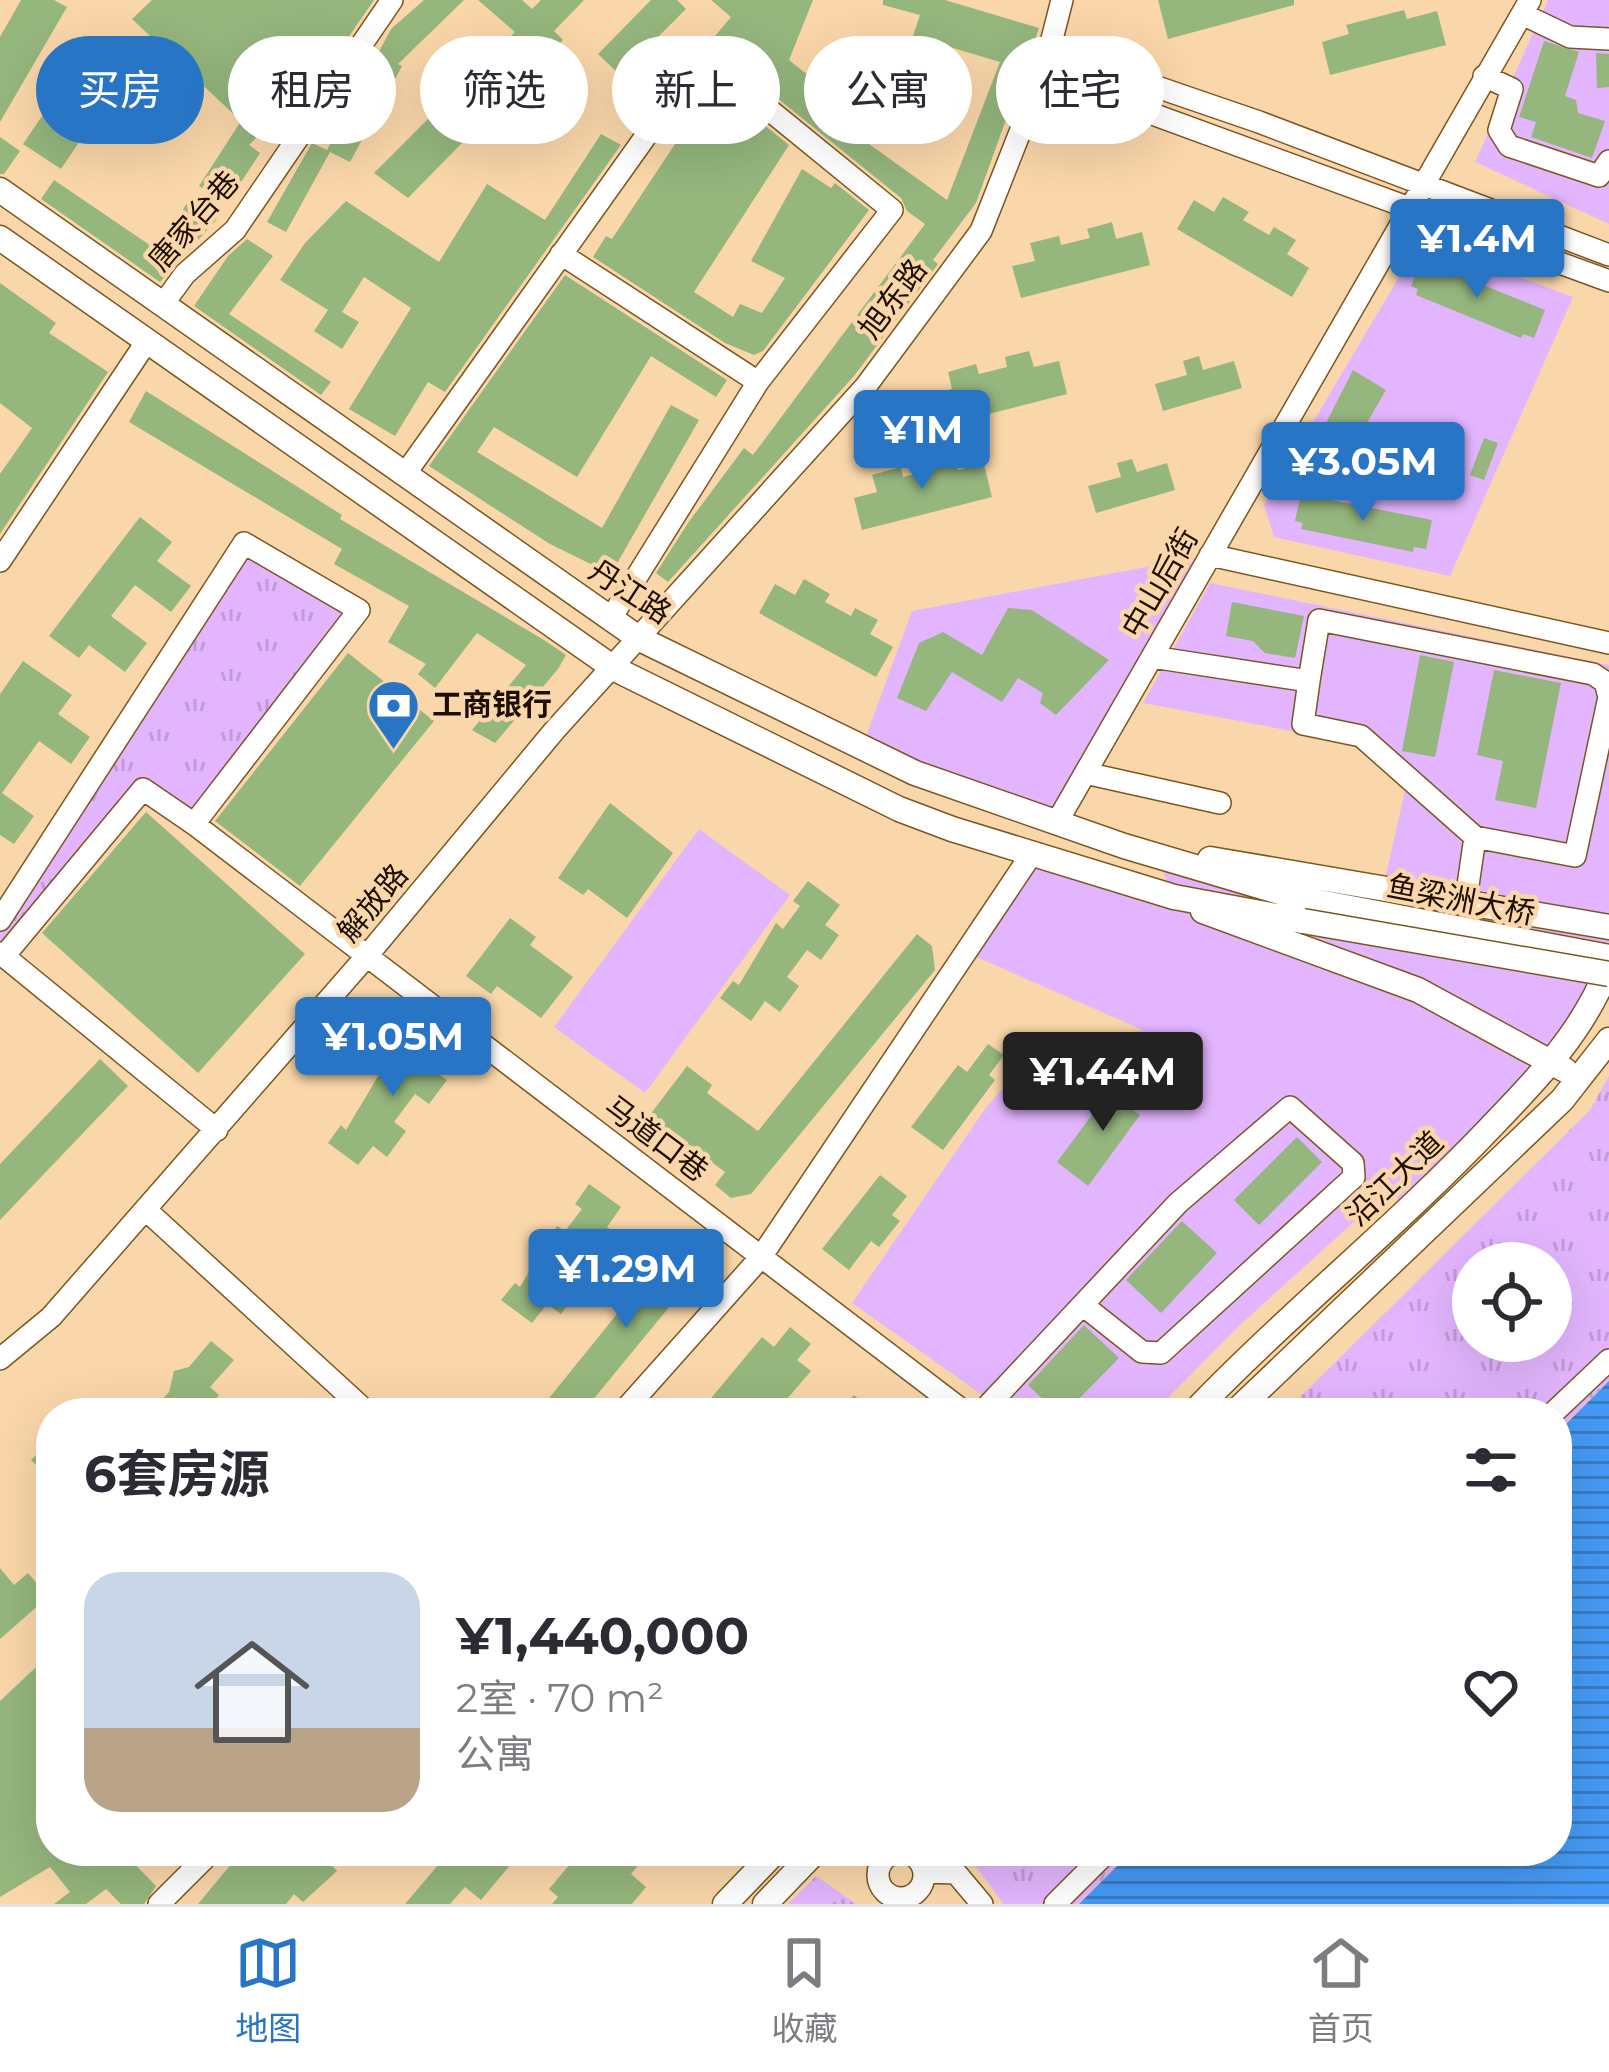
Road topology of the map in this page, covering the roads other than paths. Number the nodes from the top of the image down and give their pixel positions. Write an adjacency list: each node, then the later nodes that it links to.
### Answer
1 (392, 0): 18 (street, 唐家台巷)
2 (1062, 0): 4 (street, 旭东路)
3 (1526, 7): 5 (street); 6 (street, 中山后街)
4 (1053, 36)
5 (1609, 39)
6 (1484, 76): 10 (street); 11 (street, 中山后街)
7 (1164, 91): 11 (street)
8 (1164, 117): 13 (street)
9 (1015, 144): 25 (street, 旭东路)
10 (1609, 161)
11 (1421, 184): 13 (street, 中山后街); 16 (street)
12 (0, 190): 18 (main road, 丹江路)
13 (1411, 206): 17 (street); 22 (street, 中山后街)
14 (0, 238): 19 (main road)
15 (562, 254): 20 (street); 20 (street); 21 (street)
16 (1609, 255)
17 (1609, 281)
18 (163, 304): 21 (main road, 丹江路)
19 (146, 341): 23 (street); 28 (main road)
20 (758, 382): 24 (street)
21 (405, 474): 24 (main road, 丹江路)
22 (1210, 555): 26 (street); 27 (street, 中山后街)
23 (0, 561)
24 (611, 618): 25 (main road, 丹江路)
25 (640, 639): 28 (street, 解放路); 32 (main road, 丹江路)
26 (1609, 643)
27 (1152, 657): 29 (street); 30 (street, 中山后街)
28 (615, 669): 35 (main road); 43 (street, 解放路)
29 (1309, 681): 34 (street); 34 (street)
30 (1085, 773): 31 (street); 32 (street, 中山后街)
31 (1220, 803)
32 (1057, 822): 36 (main road, 丹江路)
33 (197, 826): 40 (street); 42 (street, 马道口巷); 43 (street, 马道口巷)
34 (1475, 837): 38 (street)
35 (1031, 855): 37 (main road); 50 (street)
36 (1156, 855): 38 (main road); 39 (main road, 丹江路)
37 (1174, 897): 39 (main road); 46 (main road)
38 (1465, 906): 41 (main road)
39 (1303, 910): 44 (main road, 鱼梁洲大桥, bridge)
40 (0, 920)
41 (1609, 927)
42 (2, 954): 48 (street)
43 (366, 957): 48 (street, 解放路); 50 (street, 马道口巷)
44 (1609, 966): 46 (main road, 沿江大道)
45 (1609, 1040): 47 (main road, 沿江大道)
46 (1552, 1063): 47 (main road); 58 (main road, 沿江大道)
47 (1580, 1078): 59 (main road, 沿江大道)
48 (218, 1130): 49 (street, 解放路)
49 (146, 1210): 52 (street, 解放路); 54 (street)
50 (761, 1257): 55 (street); 56 (street, 马道口巷)
51 (1084, 1306): 51 (street); 57 (street)
52 (0, 1359)
53 (1609, 1360): 60 (street)
54 (352, 1398)
55 (635, 1398)
56 (946, 1398)
57 (995, 1398)
58 (1207, 1398)
59 (1250, 1398)
60 (1569, 1398)
61 (197, 1866): 70 (street)
62 (762, 1866): 71 (main road)
63 (802, 1866): 72 (main road)
64 (880, 1866): 69 (street)
65 (919, 1866): 67 (street)
66 (1093, 1866): 73 (street)
67 (924, 1872): 68 (street); 69 (street)
68 (973, 1899)
69 (898, 1901)
70 (159, 1904)
71 (725, 1904)
72 (765, 1904)
73 (1054, 1904)

